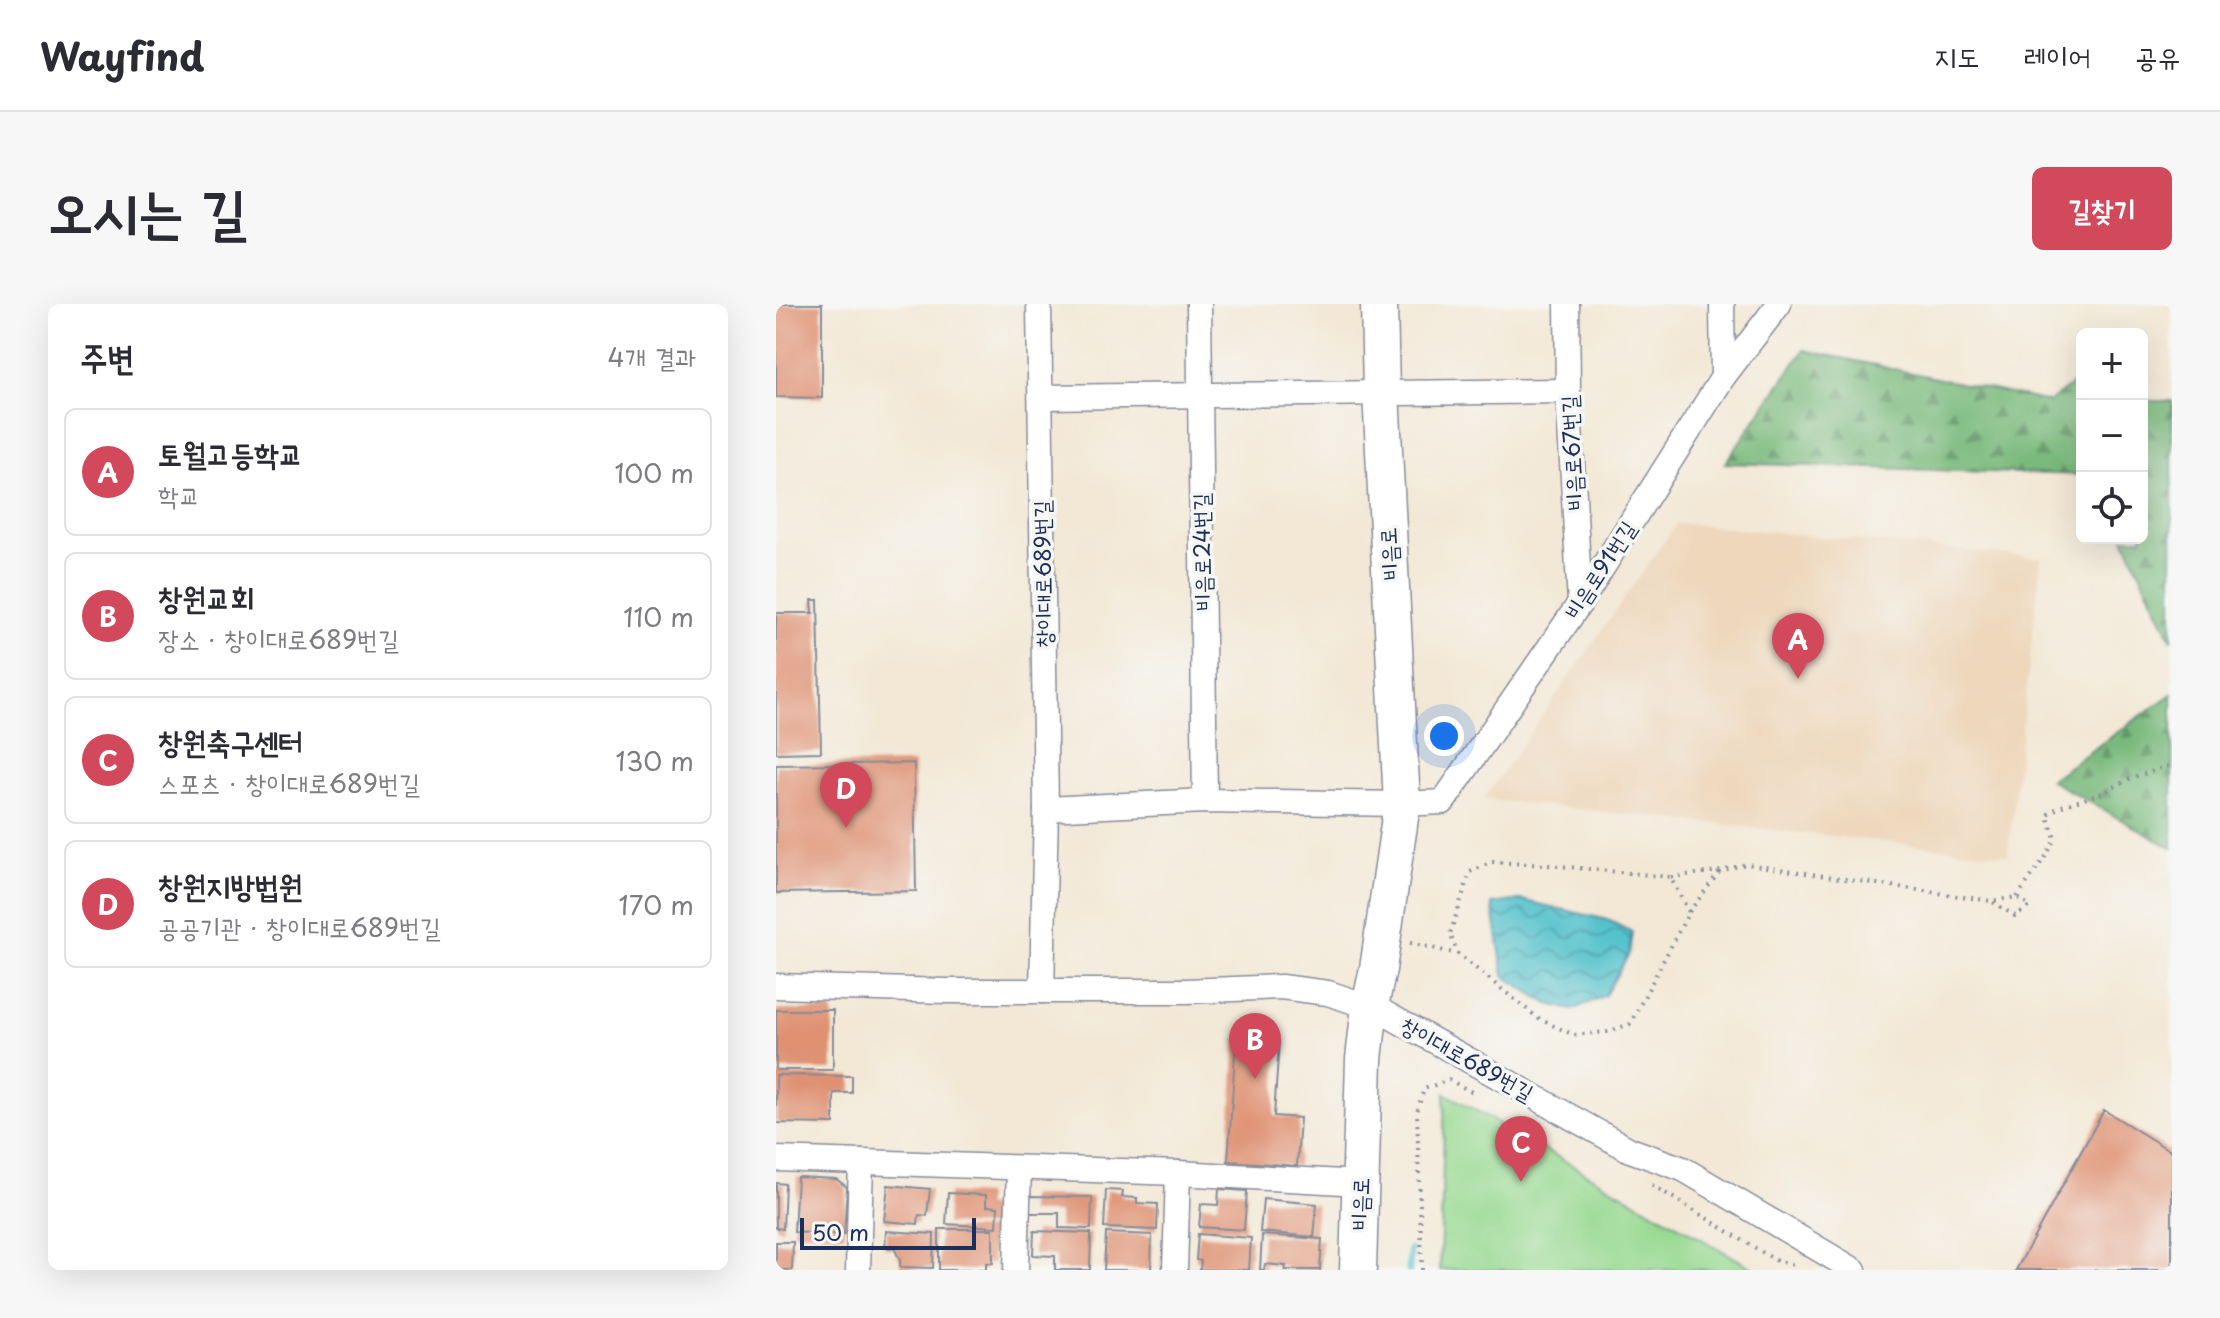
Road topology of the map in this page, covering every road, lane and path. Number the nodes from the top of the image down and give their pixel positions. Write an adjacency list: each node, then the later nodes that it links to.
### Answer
1 (1039, 304): 11 (street, 창이대로689번길)
2 (1199, 304): 10 (street, 비음로24번길)
3 (1379, 304): 9 (street, 비음로)
4 (1567, 304): 8 (street, 비음로67번길)
5 (1722, 304): 7 (street)
6 (1779, 304): 7 (street, 비음로91번길)
7 (1723, 377): 12 (street, 비음로91번길)
8 (1568, 391): 9 (street); 12 (street, 비음로67번길)
9 (1381, 392): 10 (street); 15 (street, 비음로)
10 (1200, 396): 11 (street); 14 (street, 비음로24번길)
11 (1041, 397): 16 (street, 창이대로689번길)
12 (1580, 603): 15 (street, 비음로91번길)
13 (2172, 765): 19 (path)
14 (1205, 801): 15 (street); 16 (street)
15 (1402, 804): 26 (street, 비음로)
16 (1046, 809): 25 (street, 창이대로689번길)
17 (1720, 871): 18 (path); 20 (path); 21 (path)
18 (1670, 877): 21 (path); 23 (path)
19 (2017, 897): 20 (path); 20 (path)
20 (1991, 901)
21 (1689, 912): 23 (path)
22 (1410, 943): 23 (path)
23 (1458, 954)
24 (776, 986): 25 (street, 창이대로689번길)
25 (1042, 991): 26 (street, 창이대로689번길)
26 (1370, 1006): 32 (street, 비음로); 40 (street, 창이대로689번길)
27 (1477, 1095): 39 (path)
28 (776, 1159): 29 (street)
29 (861, 1162): 30 (street); 35 (street)
30 (1019, 1168): 31 (street); 36 (street)
31 (1178, 1173): 32 (street); 37 (street)
32 (1361, 1183): 38 (street, 비음로)
33 (1648, 1183): 34 (path)
34 (1809, 1269)
35 (858, 1270)
36 (1016, 1270)
37 (1175, 1270)
38 (1358, 1270)
39 (1422, 1270)
40 (1854, 1270)

